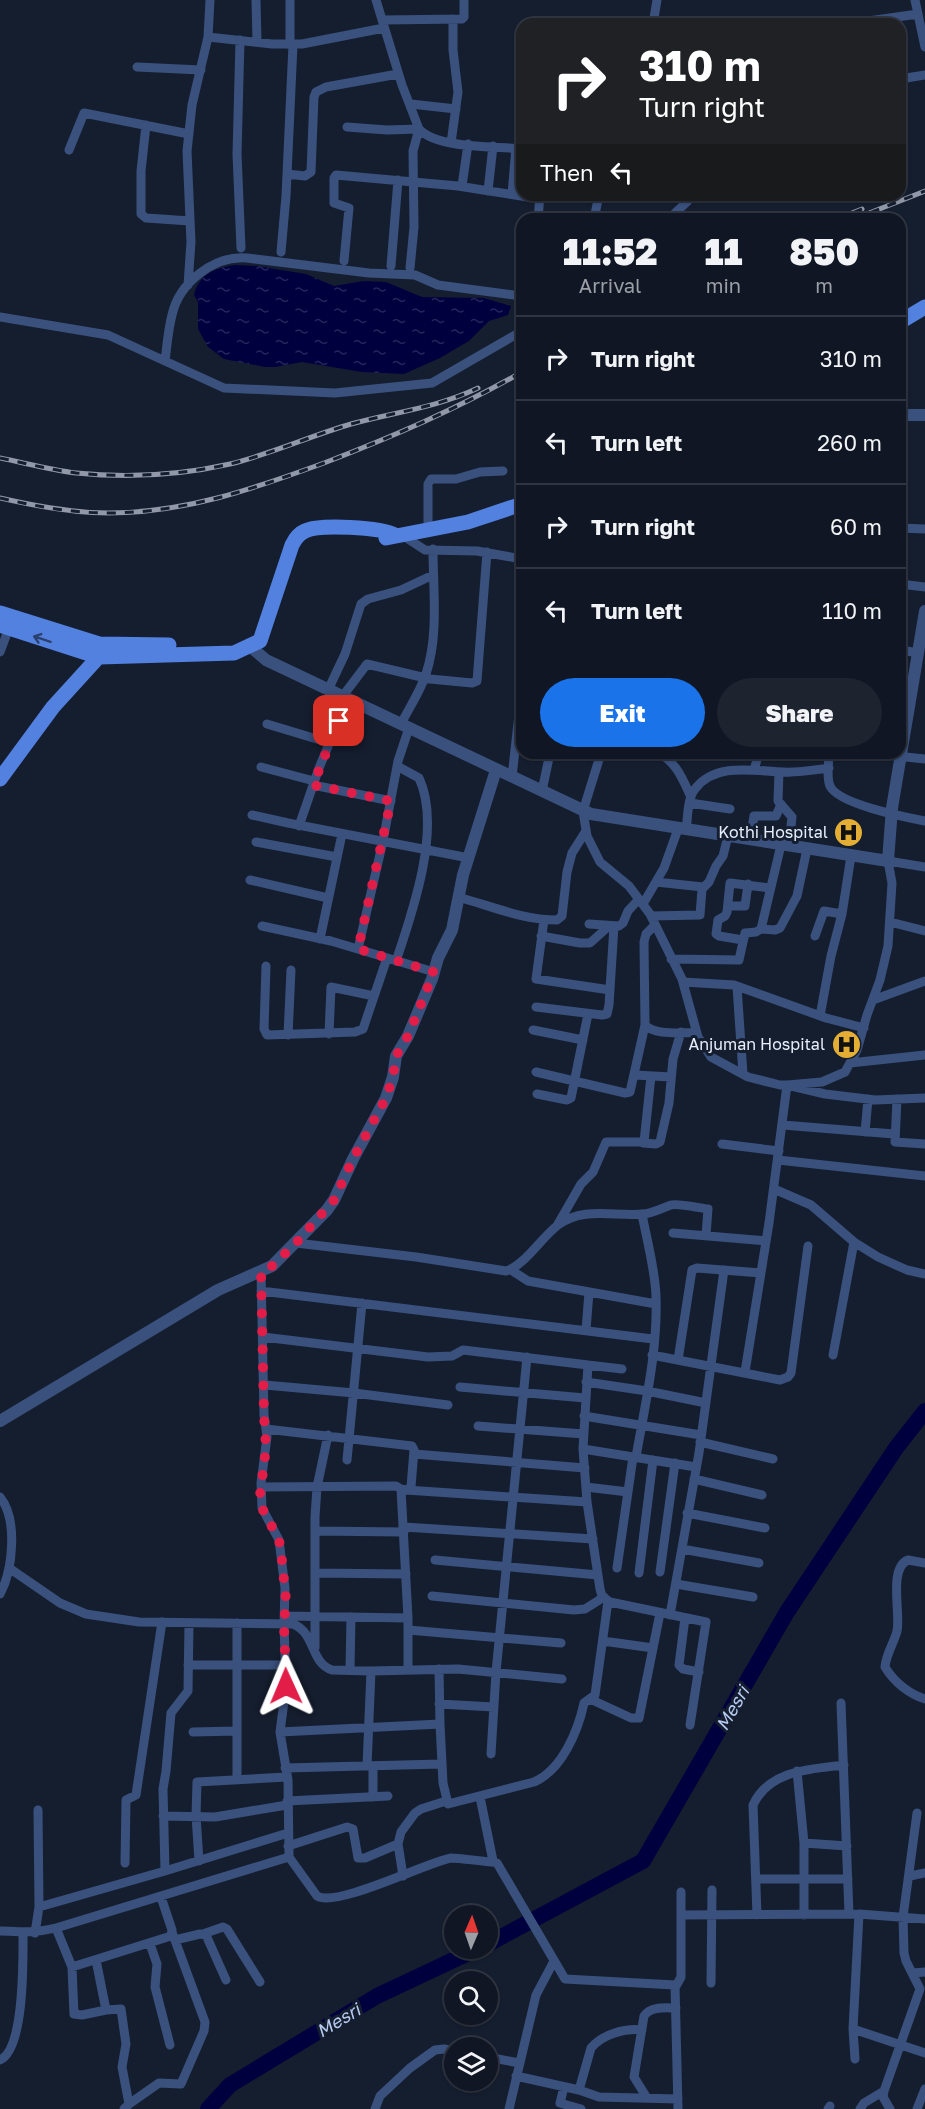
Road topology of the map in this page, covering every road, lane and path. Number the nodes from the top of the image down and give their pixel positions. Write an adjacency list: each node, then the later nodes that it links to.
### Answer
1 (210, 0): 13 (street)
2 (256, 0): 15 (street)
3 (290, 0): 16 (street)
4 (376, 0): 12 (street)
5 (464, 0): 11 (street)
6 (657, 0): 9 (street)
7 (915, 0): 8 (street)
8 (918, 14): 10 (street); 17 (street)
9 (654, 18)
10 (890, 18)
11 (453, 19): 12 (street); 24 (street)
12 (383, 24): 16 (street); 20 (street)
13 (208, 37): 14 (street); 19 (street)
14 (240, 40): 15 (street); 45 (street)
15 (257, 42): 16 (street)
16 (292, 45): 35 (street)
17 (925, 48)
18 (137, 67): 19 (street)
19 (201, 70): 28 (street)
20 (398, 74): 23 (street); 35 (street)
21 (925, 75): 22 (street)
22 (906, 78)
23 (411, 105): 24 (street); 27 (street)
24 (456, 109): 29 (street)
25 (146, 125): 28 (street); 33 (street); 44 (street)
26 (347, 126): 27 (street)
27 (419, 129): 29 (street); 37 (street)
28 (189, 134): 44 (street)
29 (451, 143): 30 (street)
30 (468, 144): 31 (street); 38 (street)
31 (492, 146): 32 (street); 39 (street)
32 (516, 148)
33 (69, 150)
34 (516, 168): 40 (street)
35 (287, 174): 46 (street)
36 (398, 180): 37 (street); 47 (street); 48 (street)
37 (414, 182): 38 (street); 49 (street)
38 (462, 186): 39 (street)
39 (488, 191): 40 (street)
40 (512, 194): 41 (street)
41 (516, 194)
42 (688, 201): 43 (street)
43 (675, 213)
44 (190, 221): 50 (street)
45 (240, 248)
46 (280, 252)
47 (344, 261)
48 (391, 266)
49 (410, 268)
50 (188, 285): 51 (street); 56 (street)
51 (516, 295)
52 (925, 307): 54 (main road)
53 (0, 317): 56 (street)
54 (906, 318)
55 (516, 334): 56 (street)
56 (165, 361)
57 (906, 414): 58 (street)
58 (925, 415)
59 (503, 471): 62 (street)
60 (516, 506): 62 (main road)
61 (906, 528): 63 (street)
62 (429, 530): 64 (main road)
63 (925, 530)
64 (399, 535): 65 (street); 76 (main road)
65 (432, 549): 66 (street); 68 (street)
66 (487, 552): 67 (street); 81 (street)
67 (516, 558)
68 (433, 575): 81 (street); 85 (street)
69 (906, 585): 70 (street)
70 (925, 587)
71 (925, 611): 74 (street)
72 (0, 613): 75 (main road)
73 (5, 627): 75 (main road, one-way to 73); 79 (street)
74 (923, 640): 80 (street)
75 (85, 646): 77 (main road); 82 (main road)
76 (247, 648): 77 (main road); 85 (street)
77 (104, 651): 82 (main road)
78 (906, 651): 80 (street)
79 (0, 652)
80 (919, 653): 84 (street)
81 (425, 678): 86 (street); 89 (street)
82 (74, 684): 107 (main road)
83 (906, 685): 84 (street)
84 (914, 686): 87 (street)
85 (328, 690): 86 (street)
86 (345, 698): 89 (street); 91 (street)
87 (906, 709)
88 (267, 724): 91 (street)
89 (405, 726): 100 (street); 103 (street)
90 (516, 741): 106 (street)
91 (330, 743): 108 (street)
92 (906, 757): 99 (street)
93 (549, 759): 109 (street)
94 (599, 759): 114 (street)
95 (669, 759): 110 (street)
96 (757, 759): 104 (street)
97 (830, 759): 102 (street)
98 (901, 759): 115 (street)
99 (925, 759)
100 (397, 766): 111 (street); 128 (street)
101 (261, 767): 108 (street)
102 (829, 768): 105 (street); 115 (street)
103 (496, 770): 106 (street); 131 (street)
104 (754, 770): 105 (street); 110 (street)
105 (779, 772): 112 (street)
106 (512, 777): 109 (street)
107 (0, 779)
108 (314, 783): 111 (street); 118 (street)
109 (542, 791): 114 (street)
110 (690, 800): 113 (street); 119 (street)
111 (391, 801): 124 (street)
112 (781, 804): 123 (street); 126 (street)
113 (730, 809)
114 (583, 811): 119 (street); 120 (street)
115 (892, 814): 117 (street); 132 (street)
116 (252, 815): 118 (street)
117 (925, 821)
118 (299, 826): 121 (street)
119 (682, 829): 122 (street); 135 (street)
120 (586, 831): 141 (street); 145 (street)
121 (342, 834): 124 (street); 130 (street)
122 (728, 837): 123 (street); 137 (street)
123 (750, 840): 126 (street)
124 (383, 841): 128 (street); 157 (street)
125 (256, 842): 130 (street)
126 (785, 845): 127 (street); 138 (street)
127 (807, 849): 129 (street); 151 (street)
128 (425, 850): 131 (street); 159 (street)
129 (850, 856): 132 (street); 143 (street)
130 (337, 857): 140 (street)
131 (469, 858): 139 (street)
132 (888, 861): 133 (street); 146 (street)
133 (925, 867)
134 (250, 880): 140 (street)
135 (656, 882): 137 (street); 141 (street)
136 (748, 884): 138 (street); 142 (street); 142 (street)
137 (703, 887): 144 (street)
138 (770, 888): 151 (street)
139 (458, 897): 145 (street); 162 (street)
140 (328, 898): 155 (street)
141 (641, 902): 144 (street); 149 (street)
142 (728, 906): 156 (street)
143 (842, 914): 154 (street); 171 (street)
144 (651, 916): 150 (street)
145 (544, 920): 153 (street)
146 (890, 922): 152 (street); 168 (street)
147 (589, 924): 149 (street)
148 (262, 926): 155 (street)
149 (611, 926): 153 (street); 166 (street)
150 (655, 926): 158 (street); 172 (street)
151 (760, 929): 156 (street)
152 (925, 931)
153 (541, 936): 166 (street)
154 (815, 936)
155 (320, 939): 157 (street)
156 (744, 940): 158 (street)
157 (358, 949): 159 (street)
158 (672, 959): 164 (street)
159 (392, 960): 162 (street); 167 (street)
160 (266, 966): 178 (street)
161 (291, 970): 178 (street)
162 (434, 972): 208 (street)
163 (925, 981): 168 (street)
164 (683, 982): 165 (street); 176 (street)
165 (737, 987): 171 (street); 183 (street)
166 (610, 990): 170 (street)
167 (374, 996): 177 (street); 177 (street)
168 (873, 1000): 173 (street)
169 (536, 1007): 170 (street)
170 (588, 1014): 179 (street)
171 (820, 1016): 173 (street)
172 (645, 1025): 175 (street); 184 (street)
173 (864, 1028): 181 (street)
174 (533, 1030): 179 (street)
175 (681, 1032): 176 (street); 186 (street)
176 (697, 1033): 183 (street)
177 (328, 1034): 178 (street)
178 (288, 1035)
179 (583, 1040): 187 (street)
180 (925, 1055): 181 (street)
181 (850, 1063): 188 (street)
182 (537, 1072): 187 (street)
183 (743, 1074): 188 (street)
184 (635, 1075): 185 (street); 187 (street)
185 (651, 1076): 186 (street); 196 (street)
186 (671, 1077): 196 (street)
187 (575, 1081): 189 (street)
188 (787, 1085): 191 (street); 193 (street)
189 (537, 1094)
190 (925, 1098): 192 (street)
191 (868, 1099): 192 (street); 194 (street)
192 (897, 1099): 195 (street)
193 (783, 1125): 194 (street); 199 (street)
194 (866, 1132): 195 (street)
195 (894, 1134): 198 (street)
196 (643, 1143): 203 (street)
197 (722, 1144): 199 (street)
198 (925, 1144)
199 (778, 1155): 200 (street); 201 (street)
200 (925, 1176)
201 (773, 1191): 206 (street); 207 (street)
202 (642, 1214): 203 (street); 205 (street); 218 (street)
203 (557, 1226): 210 (street)
204 (673, 1233): 205 (street)
205 (706, 1235): 206 (street)
206 (766, 1240): 213 (street)
207 (854, 1242): 214 (street); 224 (street)
208 (296, 1243): 210 (street); 212 (street)
209 (808, 1246): 230 (street)
210 (511, 1270): 216 (street)
211 (724, 1270): 213 (street); 226 (street); 228 (street)
212 (261, 1272): 215 (street); 241 (street)
213 (761, 1273): 230 (street)
214 (925, 1274)
215 (261, 1291): 217 (street); 220 (street)
216 (589, 1292): 218 (street); 219 (street)
217 (362, 1303): 219 (street); 222 (street)
218 (656, 1304): 221 (street)
219 (586, 1330): 221 (street)
220 (263, 1337): 222 (street); 232 (street)
221 (653, 1339): 223 (street)
222 (358, 1349): 225 (street); 236 (street)
223 (652, 1355): 226 (street); 234 (street)
224 (833, 1355)
225 (528, 1357): 227 (street); 235 (street)
226 (678, 1360): 228 (street)
227 (588, 1365): 229 (street); 231 (street)
228 (711, 1365): 230 (street); 238 (street)
229 (622, 1369)
230 (745, 1372)
231 (586, 1382): 234 (street); 237 (street)
232 (265, 1385): 236 (street); 244 (street)
233 (460, 1387): 235 (street)
234 (647, 1391): 238 (street); 242 (street)
235 (524, 1392): 237 (street); 245 (street)
236 (354, 1393): 239 (street); 248 (street)
237 (585, 1398): 240 (street)
238 (706, 1403): 249 (street)
239 (448, 1405)
240 (584, 1416): 242 (street); 246 (street)
241 (0, 1421)
242 (642, 1425): 249 (street); 252 (street)
243 (478, 1426): 245 (street)
244 (266, 1429): 247 (street); 261 (street)
245 (520, 1429): 246 (street); 256 (street)
246 (584, 1434): 250 (street)
247 (328, 1435): 248 (street); 262 (street)
248 (350, 1437): 251 (street); 254 (street)
249 (701, 1438): 253 (street); 258 (street)
250 (584, 1449): 252 (street); 259 (street)
251 (414, 1454): 256 (street); 264 (street)
252 (634, 1457): 255 (street); 265 (street)
253 (773, 1459)
254 (347, 1460)
255 (653, 1460): 257 (street); 286 (street)
256 (517, 1461): 259 (street); 268 (street)
257 (675, 1463): 258 (street); 284 (street)
258 (696, 1467): 260 (street)
259 (585, 1468): 263 (street)
260 (694, 1479): 266 (street); 270 (street)
261 (261, 1487): 262 (street); 301 (street)
262 (317, 1487): 264 (street); 273 (street)
263 (586, 1487): 265 (street); 269 (street)
264 (404, 1490): 268 (street); 272 (street)
265 (628, 1492): 283 (street)
266 (762, 1495)
267 (0, 1497): 276 (street)
268 (514, 1498): 269 (street); 274 (street)
269 (587, 1502): 275 (street)
270 (687, 1513): 271 (street); 277 (street)
271 (765, 1528)
272 (404, 1529): 273 (street); 274 (street); 287 (street)
273 (315, 1531): 285 (street)
274 (510, 1534): 275 (street); 281 (street)
275 (593, 1539): 288 (street)
276 (5, 1545): 282 (street)
277 (681, 1549): 279 (street); 289 (street)
278 (435, 1560): 281 (street)
279 (759, 1563)
280 (925, 1563): 322 (street)
281 (507, 1567): 288 (street); 294 (street)
282 (9, 1568): 290 (street); 302 (street)
283 (617, 1568)
284 (660, 1572)
285 (315, 1573): 287 (street); 297 (street)
286 (639, 1573)
287 (406, 1574): 299 (street)
288 (598, 1575): 293 (street)
289 (676, 1584): 292 (street); 296 (street)
290 (0, 1594)
291 (432, 1596): 294 (street)
292 (753, 1597)
293 (606, 1599): 294 (street); 295 (street); 307 (street)
294 (504, 1602): 306 (street)
295 (660, 1612): 296 (street); 309 (street)
296 (670, 1615): 300 (street)
297 (315, 1617): 298 (street); 301 (street); 310 (street)
298 (351, 1617): 299 (street); 316 (street)
299 (408, 1618): 305 (street)
300 (685, 1618): 319 (street); 319 (street)
301 (284, 1620): 304 (street); 310 (street); 312 (street)
302 (162, 1622): 303 (street); 356 (street)
303 (189, 1623): 304 (street); 311 (street)
304 (237, 1623): 313 (street)
305 (408, 1630): 306 (street); 314 (street)
306 (500, 1638): 308 (street); 318 (street)
307 (603, 1641): 309 (street); 321 (street)
308 (561, 1643)
309 (653, 1648): 321 (street)
310 (315, 1652): 316 (street)
311 (188, 1665): 313 (street); 346 (street)
312 (286, 1665): 313 (street); 331 (street)
313 (237, 1666): 329 (street)
314 (408, 1669): 315 (street); 317 (street)
315 (439, 1669): 318 (street); 324 (street)
316 (350, 1670): 317 (street)
317 (371, 1671): 328 (street)
318 (496, 1672): 320 (street); 325 (street)
319 (699, 1672): 327 (street)
320 (562, 1678)
321 (591, 1699): 341 (street)
322 (925, 1700)
323 (841, 1703): 334 (street)
324 (439, 1704): 325 (street); 326 (street)
325 (494, 1707): 332 (street)
326 (440, 1724): 328 (street); 333 (street)
327 (690, 1725)
328 (368, 1729): 331 (street); 335 (street)
329 (237, 1731): 330 (street); 338 (street)
330 (193, 1732)
331 (280, 1732): 337 (street)
332 (491, 1754)
333 (441, 1764): 335 (street); 342 (street)
334 (844, 1765): 336 (street); 352 (street)
335 (370, 1766): 337 (street); 340 (street)
336 (797, 1771): 349 (street); 361 (street)
337 (286, 1772): 338 (street); 343 (street)
338 (237, 1779): 347 (street)
339 (388, 1796): 340 (street)
340 (373, 1797): 343 (street)
341 (480, 1797): 342 (street); 355 (street)
342 (446, 1801): 350 (street)
343 (287, 1803): 347 (street); 348 (street)
344 (38, 1810): 367 (street)
345 (917, 1813): 360 (street)
346 (163, 1816): 347 (street); 357 (street)
347 (196, 1816): 354 (street)
348 (288, 1833): 351 (street); 354 (street)
349 (804, 1843): 352 (street); 363 (street)
350 (398, 1844): 351 (street); 359 (street)
351 (288, 1846): 353 (street)
352 (847, 1846): 362 (street)
353 (289, 1857): 359 (street); 366 (street)
354 (199, 1861): 357 (street)
355 (493, 1862): 359 (street); 382 (street)
356 (125, 1863)
357 (165, 1871): 367 (street)
358 (925, 1873): 360 (street)
359 (403, 1876)
360 (910, 1876): 368 (street)
361 (756, 1879): 363 (street); 372 (street)
362 (848, 1879): 363 (street); 369 (street)
363 (805, 1880): 373 (street)
364 (712, 1890): 371 (street)
365 (681, 1892): 370 (street)
366 (161, 1897): 375 (street); 380 (street)
367 (39, 1907): 378 (street)
368 (905, 1912): 369 (street); 374 (street); 386 (street)
369 (854, 1914): 373 (street); 393 (street)
370 (681, 1915): 371 (street); 390 (street)
371 (713, 1915): 372 (street); 389 (street)
372 (757, 1915): 373 (street)
373 (804, 1915)
374 (925, 1919)
375 (56, 1928): 378 (street); 384 (street)
376 (0, 1932): 377 (street)
377 (23, 1932): 378 (street); 401 (street)
378 (35, 1933)
379 (203, 1934): 380 (street); 387 (street); 388 (street)
380 (173, 1936): 381 (street); 410 (street)
381 (150, 1944): 383 (street); 396 (street)
382 (553, 1958): 390 (street); 402 (street)
383 (96, 1960): 384 (street); 392 (street)
384 (72, 1967): 392 (street)
385 (925, 1972): 386 (street)
386 (913, 1973): 395 (street)
387 (226, 1980)
388 (260, 1982)
389 (711, 1983)
390 (676, 1986): 391 (street)
391 (676, 2008): 394 (street); 409 (street)
392 (106, 2010): 410 (street)
393 (853, 2029): 395 (street); 400 (street)
394 (642, 2030): 406 (street); 408 (street)
395 (901, 2044): 398 (street); 407 (street)
396 (170, 2045)
397 (444, 2049): 411 (street)
398 (925, 2053)
399 (498, 2059): 402 (street)
400 (855, 2059)
401 (0, 2060)
402 (519, 2063): 403 (street)
403 (516, 2076): 404 (street); 412 (street)
404 (564, 2087): 406 (street); 413 (street)
405 (925, 2089): 416 (street)
406 (579, 2090): 408 (street)
407 (884, 2091): 414 (street); 415 (street)
408 (647, 2098): 409 (street)
409 (678, 2104)
410 (127, 2106)
411 (375, 2109)
412 (509, 2109)
413 (581, 2109)
414 (860, 2109)
415 (890, 2109)
416 (916, 2109)

